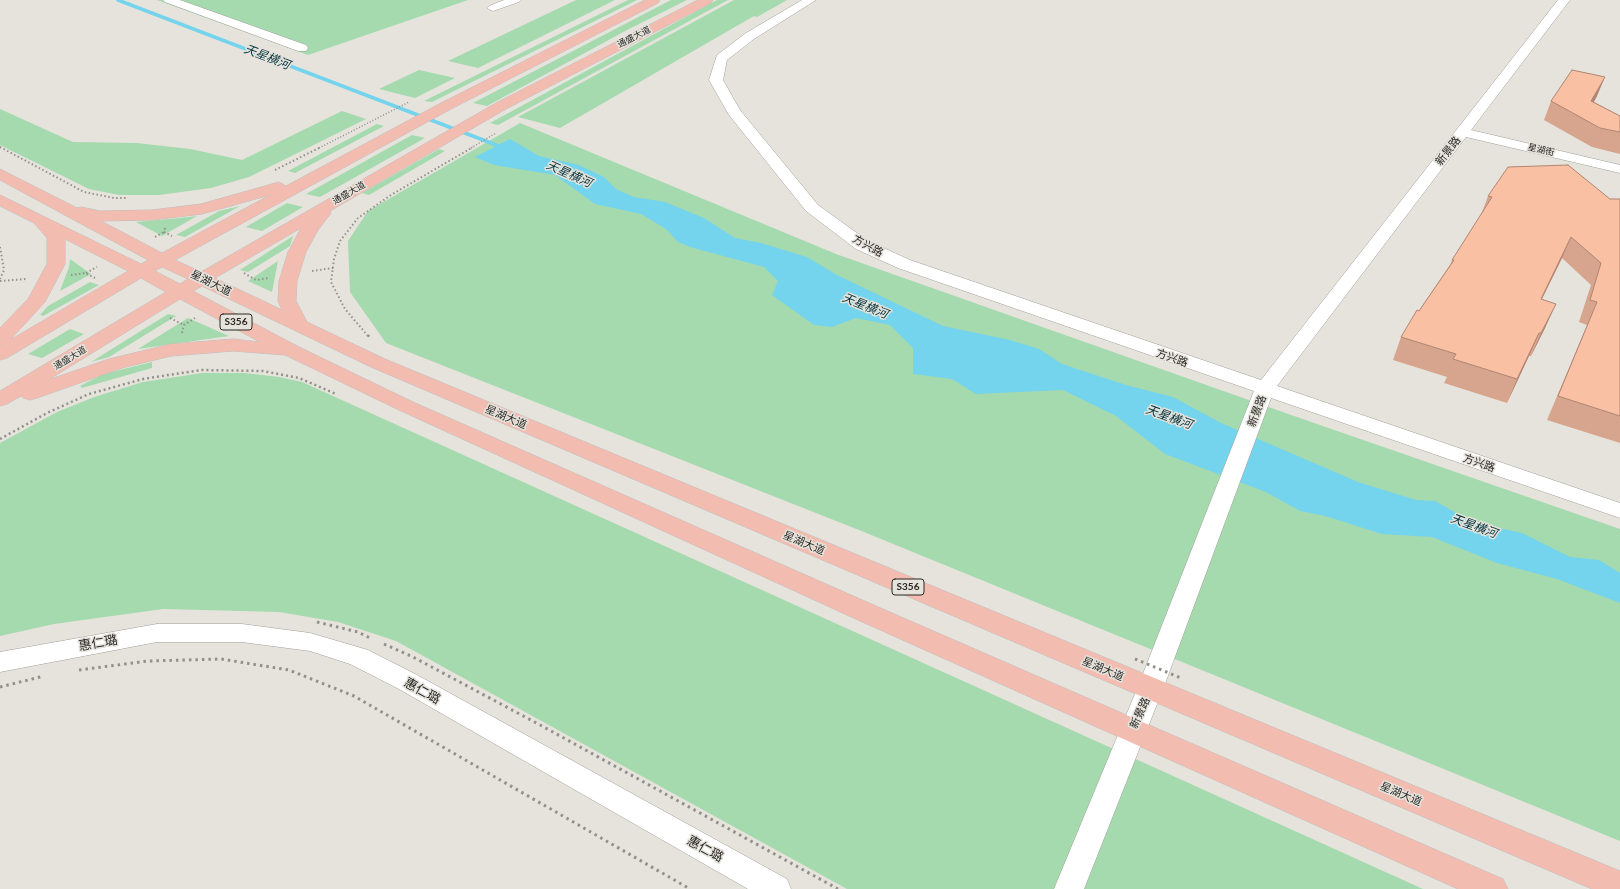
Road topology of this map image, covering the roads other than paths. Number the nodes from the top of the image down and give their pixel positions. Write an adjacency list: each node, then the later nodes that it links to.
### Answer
1 (169, 0): 8 (street)
2 (515, 0): 7 (street)
3 (654, 0): 11 (main road)
4 (707, 0): 14 (main road, 通盛大道)
5 (810, 0): 25 (street, 方兴路)
6 (1564, 0): 9 (street, 新景路)
7 (493, 8)
8 (302, 48)
9 (1462, 132): 10 (street, 星湖街); 25 (street, 新景路)
10 (1620, 169)
11 (327, 171): 15 (main road); 17 (main road)
12 (0, 174): 15 (main road, 星湖大道 / S356)
13 (0, 200): 16 (main road, 星湖大道 / S356)
14 (329, 204): 19 (main road, 通盛大道); 21 (main road)
15 (63, 208): 17 (main road, 星湖大道 / S356)
16 (38, 220): 18 (main road, 星湖大道 / S356); 22 (main road)
17 (162, 260): 18 (main road); 19 (main road, 星湖大道 / S356)
18 (141, 271): 20 (main road, 星湖大道 / S356); 24 (main road)
19 (201, 279): 20 (main road, 通盛大道); 21 (main road, 星湖大道 / S356)
20 (180, 292): 23 (main road, 星湖大道 / S356); 26 (main road, 通盛大道)
21 (300, 327): 30 (main road, 星湖大道 / S356)
22 (0, 339)
23 (292, 351): 27 (main road); 31 (main road, 星湖大道 / S356)
24 (0, 354)
25 (1264, 390): 28 (street, 方兴路); 30 (street, 新景路)
26 (0, 400)
27 (0, 408)
28 (1620, 511)
29 (0, 662): 33 (street, 惠仁璐)
30 (1150, 689): 31 (street, 新景路); 32 (main road, 星湖大道 / S356)
31 (1132, 730): 34 (street, 新景路); 35 (main road, 星湖大道 / S356)
32 (1620, 886)
33 (776, 889)
34 (1069, 889)
35 (1492, 889)

